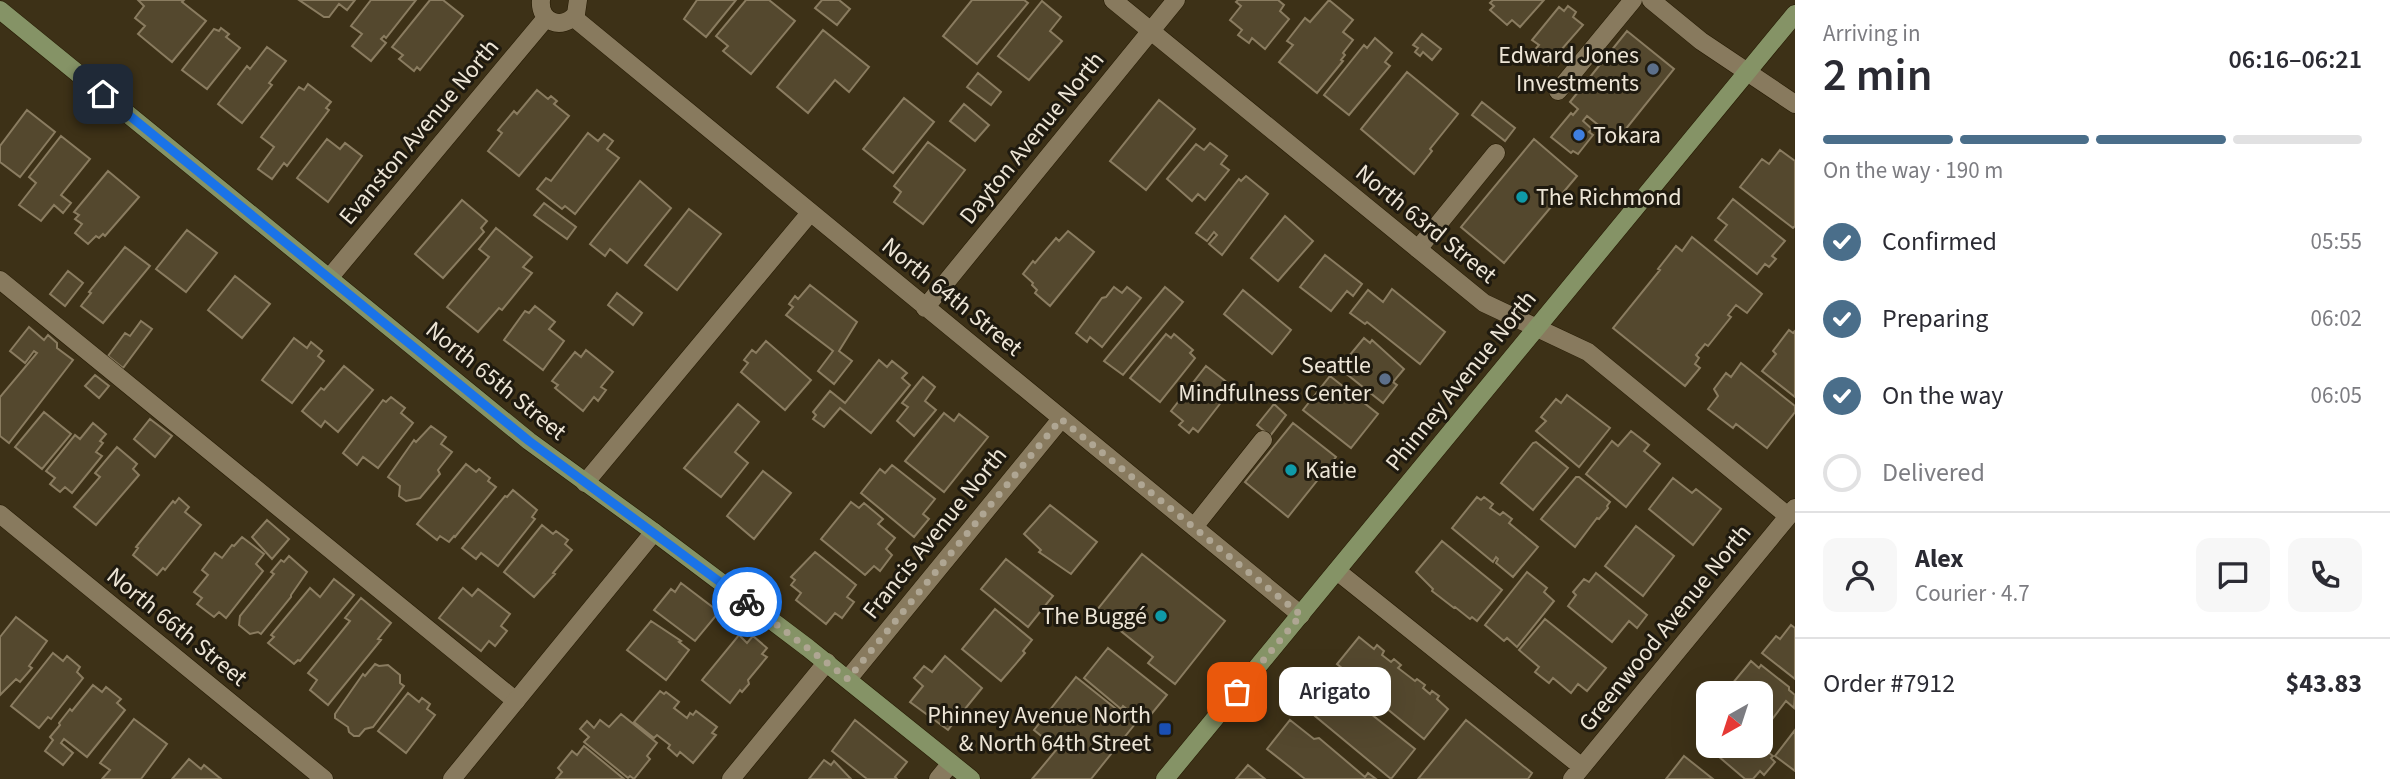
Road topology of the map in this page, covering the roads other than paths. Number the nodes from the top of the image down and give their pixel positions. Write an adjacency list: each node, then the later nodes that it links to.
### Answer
1 (1113, 0): 9 (street, North 63rd Street)
2 (1176, 0): 9 (street, Dayton Avenue North)
3 (1633, 0): 11 (street)
4 (1651, 0): 10 (street)
5 (575, 8): 6 (street); 14 (street, North 64th Street)
6 (544, 9): 16 (street, Evanston Avenue North)
7 (0, 10): 16 (street, North 65th Street)
8 (1795, 13): 10 (street, Phinney Avenue North)
9 (1151, 31): 15 (street, North 63rd Street); 18 (street, Dayton Avenue North)
10 (1747, 72): 12 (street); 19 (street, Phinney Avenue North)
11 (1558, 91)
12 (1795, 104)
13 (1496, 153): 15 (street)
14 (810, 213): 18 (street, North 64th Street); 22 (street)
15 (1418, 249): 19 (street, North 63rd Street)
16 (330, 277): 22 (street, North 65th Street)
17 (0, 280): 31 (street)
18 (925, 307): 20 (street, North 64th Street)
19 (1537, 327): 23 (street, North 63rd Street); 27 (street, Phinney Avenue North)
20 (1061, 419): 25 (street, North 64th Street); 30 (street, Francis Avenue North)
21 (1263, 440): 25 (street)
22 (585, 483): 26 (street, North 65th Street)
23 (1792, 512): 33 (street, Greenwood Avenue North)
24 (0, 514): 34 (street, North 66th Street)
25 (1194, 527): 28 (street, North 64th Street)
26 (654, 532): 29 (street, North 65th Street); 31 (street)
27 (1337, 571): 28 (street, Phinney Avenue North); 33 (street)
28 (1301, 615): 39 (street, Phinney Avenue North)
29 (827, 662): 30 (street, North 65th Street); 36 (street)
30 (848, 679): 32 (street, North 65th Street)
31 (516, 701): 35 (street)
32 (951, 763): 37 (street); 38 (street, North 65th Street)
33 (1577, 773)
34 (324, 779)
35 (452, 779)
36 (731, 779)
37 (938, 779)
38 (971, 779)
39 (1166, 779)

